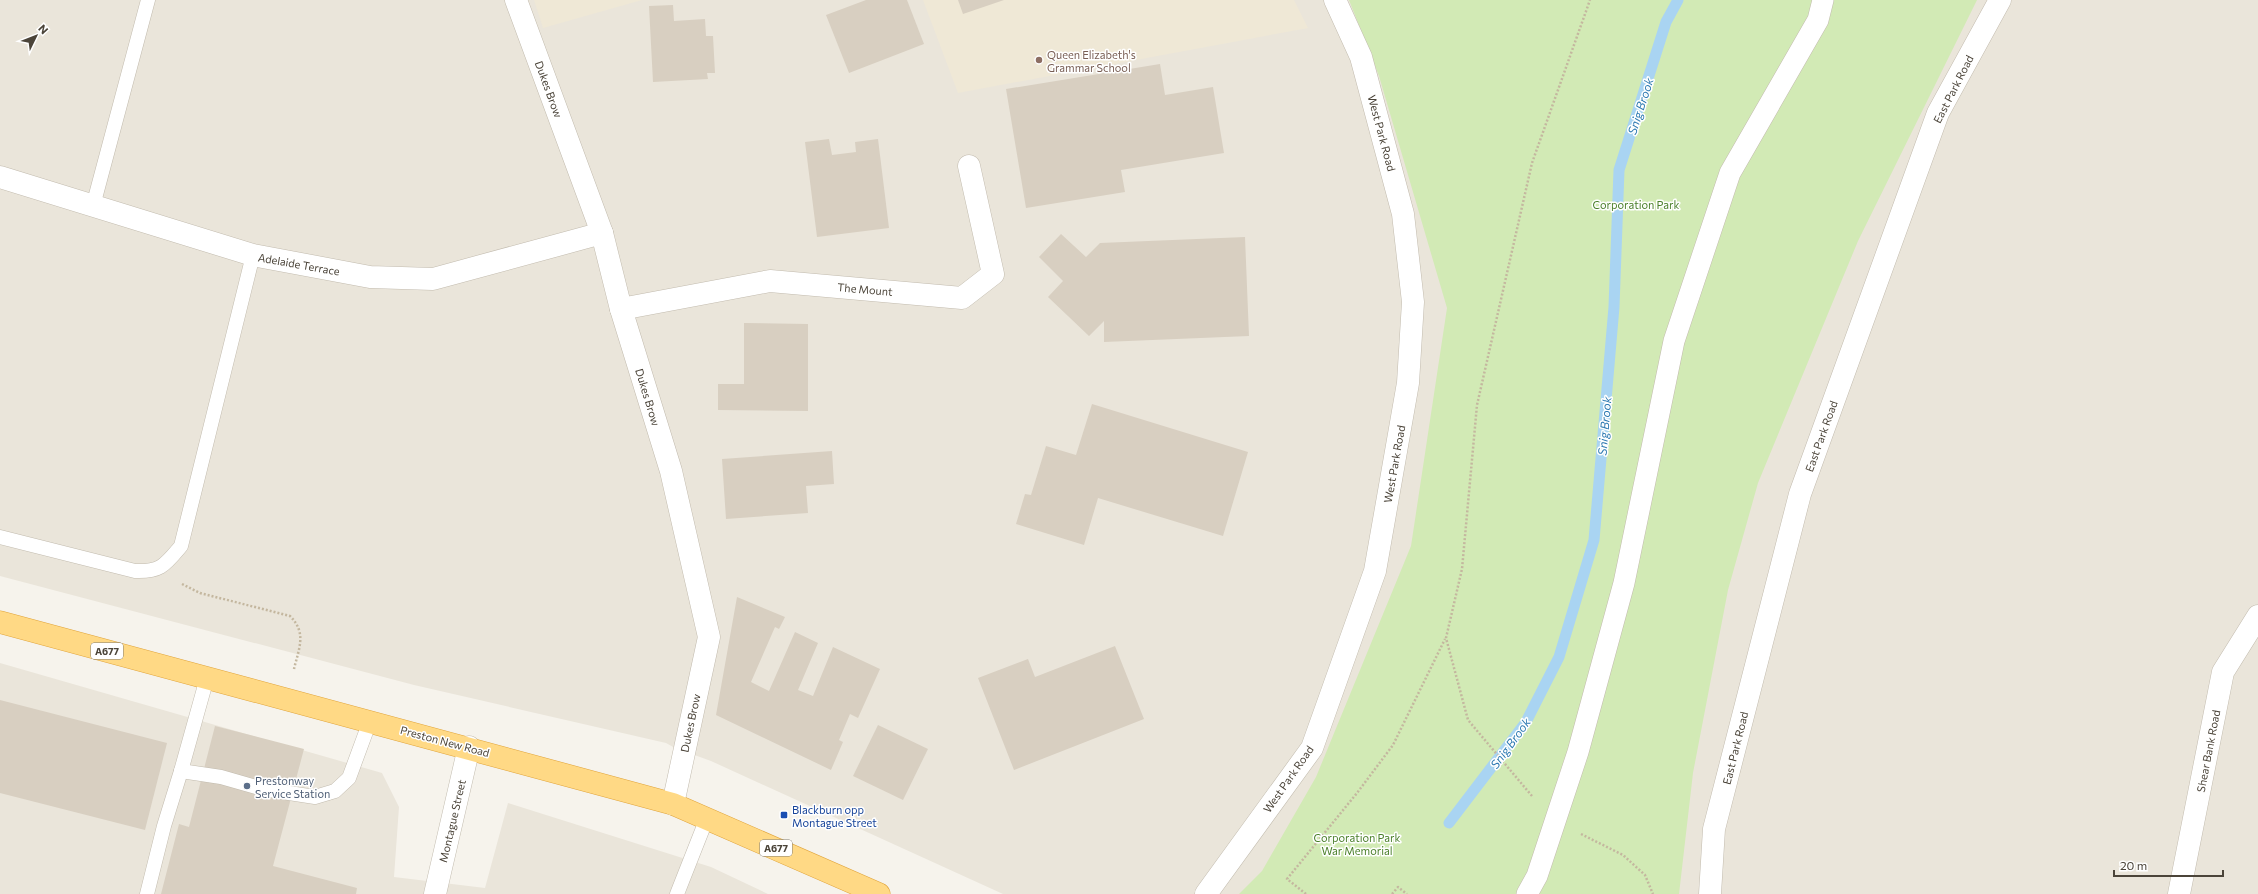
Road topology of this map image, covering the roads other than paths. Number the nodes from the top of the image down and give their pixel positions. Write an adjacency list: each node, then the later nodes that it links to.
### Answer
1 (148, 0): 8 (lane)
2 (516, 0): 9 (street, Dukes Brow)
3 (1335, 0): 25 (street, West Park Road)
4 (1823, 0): 26 (street)
5 (2000, 0): 27 (street, East Park Road)
6 (969, 166): 11 (street, The Mount)
7 (0, 177): 8 (street, Adelaide Terrace)
8 (93, 206): 10 (street, Adelaide Terrace)
9 (602, 234): 10 (street, Adelaide Terrace); 11 (street, Dukes Brow)
10 (253, 255): 12 (lane)
11 (621, 309): 19 (street, Dukes Brow)
12 (0, 537)
13 (2258, 616): 28 (street, Shear Bank Road)
14 (0, 622): 15 (highway, Preston New Road / A677)
15 (207, 678): 16 (highway, Preston New Road / A677); 18 (lane)
16 (370, 721): 17 (highway, Preston New Road / A677); 18 (lane)
17 (469, 747): 19 (highway, Preston New Road / A677); 22 (street, Montague Street)
18 (181, 771): 21 (lane)
19 (673, 804): 20 (highway, Preston New Road / A677)
20 (707, 818): 23 (lane); 24 (highway, Preston New Road / A677)
21 (147, 894)
22 (434, 894)
23 (677, 894)
24 (879, 894)
25 (1206, 894)
26 (1526, 894)
27 (1710, 894)
28 (2180, 894)

